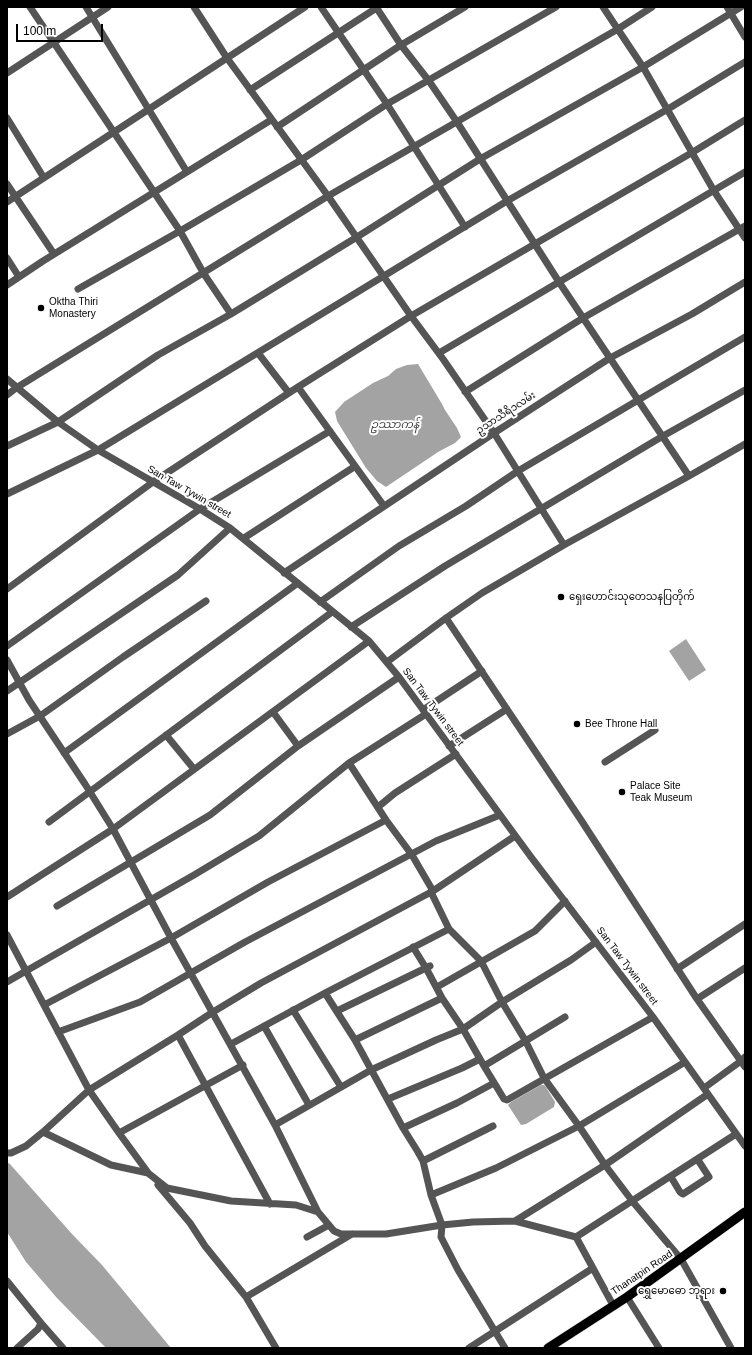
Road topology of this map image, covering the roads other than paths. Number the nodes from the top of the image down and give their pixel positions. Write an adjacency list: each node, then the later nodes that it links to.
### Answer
1 (30, 7): 18 (street)
2 (86, 7): 14 (street)
3 (108, 7): 14 (street)
4 (194, 7): 20 (street)
5 (305, 7): 20 (street)
6 (321, 7): 16 (street)
7 (377, 7): 16 (street); 19 (street)
8 (465, 7): 19 (street)
9 (556, 7): 25 (street)
10 (603, 7): 15 (street)
11 (652, 7): 15 (street)
12 (741, 7): 13 (street)
13 (729, 10): 17 (street); 22 (street)
14 (92, 18): 18 (street); 29 (street)
15 (618, 29): 22 (street); 33 (street)
16 (339, 34): 23 (street); 26 (street)
17 (745, 37)
18 (53, 43): 24 (street); 35 (street)
19 (401, 45): 23 (street); 25 (street)
20 (227, 58): 26 (street); 29 (street)
21 (745, 62): 28 (street)
22 (643, 66): 28 (street); 38 (street)
23 (363, 70): 27 (street); 34 (street)
24 (7, 73)
25 (429, 81): 27 (street); 33 (street)
26 (250, 90): 31 (street)
27 (387, 104): 36 (street); 39 (street)
28 (668, 109): 37 (street); 49 (street)
29 (148, 110): 35 (street); 40 (street)
30 (7, 118): 42 (street)
31 (271, 120): 34 (street); 40 (street)
32 (745, 120): 37 (street)
33 (456, 122): 36 (street); 38 (street)
34 (278, 127): 39 (street)
35 (114, 132): 42 (street); 46 (street)
36 (414, 146): 44 (street); 48 (street)
37 (693, 152): 45 (street); 56 (street)
38 (480, 159): 44 (street); 49 (street)
39 (301, 160): 48 (street); 53 (street)
40 (187, 172): 46 (street)
41 (745, 172): 45 (street)
42 (44, 178): 47 (street)
43 (7, 184): 47 (street)
44 (440, 185): 51 (street); 54 (street)
45 (714, 191): 52 (street); 62 (street)
46 (154, 193): 53 (street); 57 (street)
47 (16, 196): 50 (street); 57 (street)
48 (328, 196): 54 (street); 59 (street)
49 (507, 201): 51 (street); 56 (street)
50 (7, 202)
51 (465, 227): 61 (street)
52 (742, 228): 55 (street); 68 (street)
53 (180, 231): 59 (street); 65 (street)
54 (357, 237): 61 (street); 66 (street)
55 (745, 238)
56 (535, 244): 62 (street); 67 (street)
57 (54, 254): 60 (street)
58 (7, 258): 60 (street)
59 (204, 274): 66 (street); 75 (street)
60 (19, 277): 64 (street)
61 (384, 277): 67 (street); 70 (street)
62 (559, 282): 68 (street); 71 (street)
63 (745, 282): 72 (street, ဥသာသီရိ၁လမ်း)
64 (7, 285)
65 (78, 289)
66 (231, 314): 81 (street)
67 (411, 316): 71 (street); 74 (street)
68 (584, 318): 72 (street); 77 (street)
69 (745, 337): 80 (street)
70 (258, 353): 78 (street); 87 (street)
71 (439, 353): 77 (street)
72 (610, 358): 80 (street); 83 (street, ဥသာသီရိ၁လမ်း)
73 (7, 380): 75 (street, San Taw Tywin street)
74 (298, 386): 78 (street); 82 (street)
75 (16, 388): 79 (street); 81 (street, San Taw Tywin street)
76 (745, 390): 84 (street)
77 (465, 392): 83 (street)
78 (289, 393): 91 (street)
79 (7, 395)
80 (639, 401): 84 (street); 89 (street)
81 (58, 422): 86 (street); 87 (street, San Taw Tywin street)
82 (330, 431): 88 (street); 95 (street)
83 (494, 433): 89 (street); 93 (street, ဥသာသီရိ၁လမ်း)
84 (663, 436): 90 (street); 94 (street)
85 (745, 444): 90 (street)
86 (7, 446)
87 (98, 450): 91 (street, San Taw Tywin street); 92 (street)
88 (354, 467): 93 (street); 97 (street)
89 (518, 471): 94 (street); 103 (street)
90 (689, 476): 98 (street)
91 (153, 482): 95 (street, San Taw Tywin street); 101 (street)
92 (7, 494)
93 (384, 506): 99 (street, ဥသာသီရိ၁လမ်း)
94 (542, 508): 98 (street); 106 (street)
95 (200, 509): 96 (street, San Taw Tywin street); 108 (street)
96 (230, 528): 97 (street, San Taw Tywin street); 113 (street)
97 (244, 538): 99 (street, San Taw Tywin street)
98 (564, 546): 105 (street)
99 (284, 573): 100 (street, San Taw Tywin street)
100 (298, 583): 103 (street, San Taw Tywin street); 124 (street)
101 (7, 589)
102 (206, 601): 118 (street)
103 (320, 602): 104 (street, San Taw Tywin street)
104 (332, 612): 106 (street, San Taw Tywin street); 121 (street)
105 (446, 618): 110 (street); 111 (street)
106 (351, 627): 107 (street, San Taw Tywin street)
107 (369, 641): 110 (street, San Taw Tywin street); 116 (street)
108 (7, 646)
109 (7, 660): 113 (street)
110 (387, 662): 112 (street, San Taw Tywin street)
111 (482, 671): 115 (street); 117 (street)
112 (399, 677): 117 (street, San Taw Tywin street); 122 (street)
113 (20, 684): 114 (street); 118 (street)
114 (7, 691)
115 (507, 709): 123 (street); 152 (street)
116 (273, 712): 122 (street); 128 (street)
117 (425, 712): 123 (street, San Taw Tywin street); 126 (street)
118 (40, 716): 120 (street); 124 (street)
119 (654, 730): 127 (street)
120 (7, 734)
121 (166, 735): 128 (street); 129 (street)
122 (298, 746): 137 (street)
123 (449, 746): 125 (street, San Taw Tywin street)
124 (64, 753): 129 (street)
125 (456, 754): 130 (street); 131 (street, San Taw Tywin street)
126 (349, 762): 130 (street); 140 (street)
127 (605, 762)
128 (194, 769): 134 (street)
129 (90, 792): 133 (street); 134 (street)
130 (378, 807): 132 (street)
131 (500, 815): 135 (street, San Taw Tywin street); 136 (street)
132 (386, 820): 136 (street); 146 (street)
133 (49, 822)
134 (113, 829): 137 (street); 139 (street)
135 (515, 836): 138 (street); 141 (street, San Taw Tywin street)
136 (412, 855): 138 (street); 154 (street)
137 (131, 863): 140 (street); 142 (street)
138 (432, 891): 144 (street); 164 (street)
139 (7, 897)
140 (150, 900): 146 (street); 153 (street)
141 (565, 901): 147 (street, San Taw Tywin street); 149 (street)
142 (56, 906)
143 (745, 924): 152 (street)
144 (449, 929): 148 (street); 149 (street)
145 (7, 935): 153 (street)
146 (171, 938): 154 (street); 161 (street)
147 (596, 942): 160 (street); 166 (street, San Taw Tywin street)
148 (413, 947): 150 (street); 157 (street)
149 (481, 961): 156 (street); 160 (street)
150 (428, 967): 156 (street); 163 (street)
151 (745, 968): 159 (street)
152 (678, 969): 159 (street)
153 (26, 971): 155 (street); 161 (street)
154 (191, 974): 164 (street); 169 (street)
155 (7, 982)
156 (437, 987): 158 (street)
157 (325, 993): 162 (street); 163 (street)
158 (442, 998): 168 (street); 171 (street)
159 (697, 998): 176 (street)
160 (502, 1002): 168 (street); 172 (street)
161 (44, 1005): 169 (street)
162 (293, 1010): 167 (street); 183 (street)
163 (337, 1011): 171 (street)
164 (213, 1012): 170 (street); 173 (street)
165 (565, 1017): 172 (street)
166 (653, 1017): 175 (street, San Taw Tywin street); 180 (street)
167 (264, 1026): 173 (street); 187 (street)
168 (463, 1029): 174 (street); 179 (street)
169 (58, 1032): 184 (street)
170 (178, 1035): 182 (street); 184 (street)
171 (355, 1040): 179 (street)
172 (525, 1040): 178 (street); 180 (street)
173 (231, 1044): 177 (street)
174 (480, 1059): 178 (street); 186 (street)
175 (685, 1062): 185 (street, San Taw Tywin street); 190 (street)
176 (744, 1062): 185 (street)
177 (243, 1065): 182 (street); 188 (street)
178 (484, 1066): 181 (street)
179 (371, 1070): 183 (street); 186 (street)
180 (544, 1078): 181 (street); 190 (street)
181 (494, 1083): 191 (street)
182 (206, 1085): 193 (street); 204 (street)
183 (341, 1087): 187 (street)
184 (89, 1090): 192 (street); 193 (street)
185 (706, 1091): 194 (street, San Taw Tywin street); 199 (street)
186 (388, 1099): 191 (street)
187 (309, 1105): 188 (street)
188 (276, 1125): 205 (street)
189 (493, 1126): 198 (street)
190 (579, 1126): 199 (street); 202 (street)
191 (404, 1128): 198 (street)
192 (43, 1132): 196 (street); 200 (street)
193 (119, 1133): 200 (street)
194 (736, 1134): 195 (street, San Taw Tywin street); 197 (street)
195 (745, 1146)
196 (7, 1153)
197 (698, 1160): 201 (street); 201 (street)
198 (422, 1161): 202 (street)
199 (605, 1165): 203 (street); 207 (street)
200 (148, 1173): 204 (street); 216 (street)
201 (672, 1177): 203 (street)
202 (431, 1195): 209 (street)
203 (633, 1202): 212 (street); 213 (street)
204 (270, 1204): 205 (street)
205 (318, 1212): 208 (street)
206 (745, 1212): 213 (main road, Thanatpin Road)
207 (515, 1221): 209 (street); 212 (street)
208 (329, 1225): 210 (street); 211 (street)
209 (442, 1225): 210 (street); 220 (street)
210 (352, 1234): 216 (street)
211 (307, 1237)
212 (576, 1237): 214 (street)
213 (681, 1259): 217 (main road, Thanatpin Road); 228 (street)
214 (593, 1268): 218 (street); 220 (street)
215 (7, 1281): 219 (street)
216 (246, 1297): 223 (street)
217 (627, 1297): 218 (main road, Thanatpin Road); 227 (street)
218 (613, 1305): 226 (main road, Thanatpin Road)
219 (41, 1323): 221 (street); 222 (street)
220 (495, 1332): 224 (street); 225 (street)
221 (17, 1348)
222 (63, 1348)
223 (276, 1348)
224 (469, 1348)
225 (505, 1348)
226 (548, 1348)
227 (659, 1348)
228 (731, 1348)

